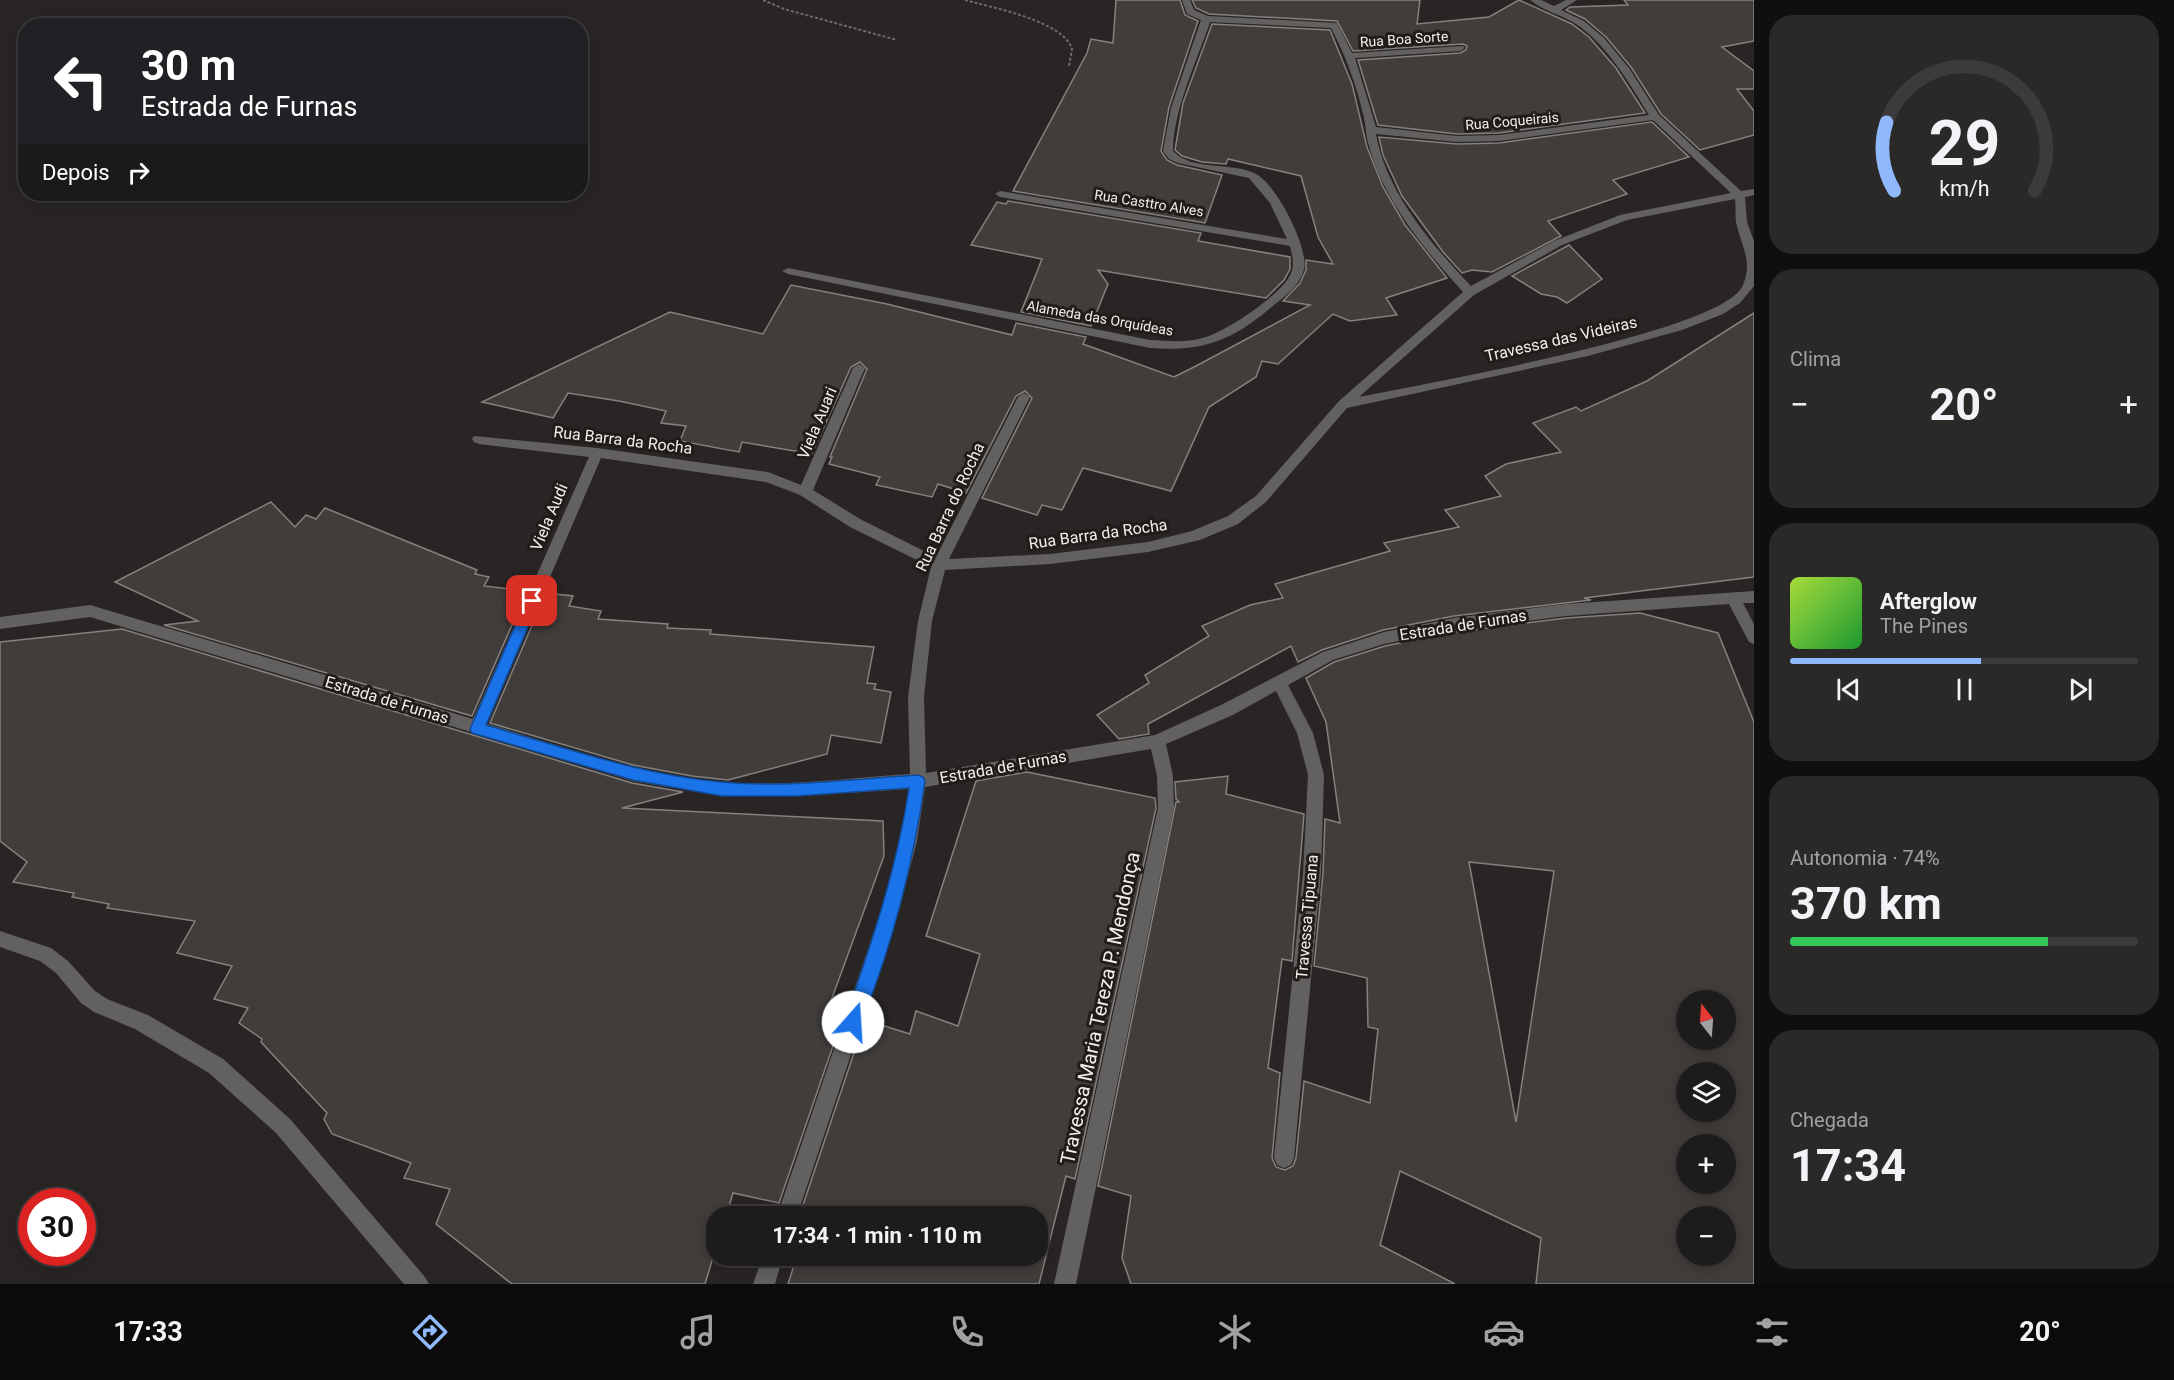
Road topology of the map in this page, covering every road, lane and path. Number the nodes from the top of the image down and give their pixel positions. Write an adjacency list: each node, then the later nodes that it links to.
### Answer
1 (763, 0): 8 (path)
2 (965, 0): 11 (path)
3 (1186, 0): 7 (street)
4 (1534, 0): 6 (street)
5 (1573, 0): 6 (street)
6 (1556, 9): 12 (street)
7 (1206, 20): 10 (street); 18 (street, Alameda das Orquídeas)
8 (897, 40)
9 (1460, 48): 10 (street, Rua Boa Sorte)
10 (1350, 56): 13 (street)
11 (1070, 66)
12 (1655, 117): 13 (street, Rua Coqueirais); 16 (street)
13 (1371, 130): 21 (street)
14 (1754, 192): 16 (street, Rua Barra da Rocha)
15 (1000, 194): 18 (street, Rua Casttro Alves)
16 (1739, 198): 17 (street); 19 (street, Travessa das Videiras); 21 (street, Rua Barra da Rocha)
17 (1754, 209)
18 (1294, 243): 20 (street, Alameda das Orquídeas)
19 (1754, 258): 22 (street, Travessa das Videiras)
20 (788, 271)
21 (1470, 292): 25 (street, Rua Barra da Rocha)
22 (1750, 295): 25 (street, Travessa das Videiras)
23 (859, 368): 28 (street, Viela Auari)
24 (1024, 398): 29 (street, Rua Barra do Rocha)
25 (1343, 404): 29 (street, Rua Barra da Rocha)
26 (479, 439): 27 (street, Rua Barra da Rocha)
27 (597, 453): 28 (street, Rua Barra da Rocha); 35 (street, Viela Audi)
28 (805, 492): 29 (street, Rua Barra da Rocha)
29 (939, 565): 37 (street, Rua Barra do Rocha)
30 (1754, 597): 31 (street, Estrada de Furnas)
31 (1733, 598): 33 (street); 34 (street, Estrada de Furnas)
32 (0, 624): 35 (street, Estrada de Furnas)
33 (1754, 638)
34 (1279, 682): 36 (street, Estrada de Furnas); 39 (street, Travessa Tipuana)
35 (477, 729): 37 (street, Estrada de Furnas)
36 (1157, 741): 37 (street, Estrada de Furnas); 44 (street, Travessa Maria Tereza P. Mendonça)
37 (918, 781): 40 (street, Rua Barra do Rocha)
38 (0, 939): 42 (street)
39 (1284, 1158)
40 (790, 1206)
41 (770, 1266): 43 (street)
42 (418, 1284)
43 (764, 1284)
44 (1065, 1284)

